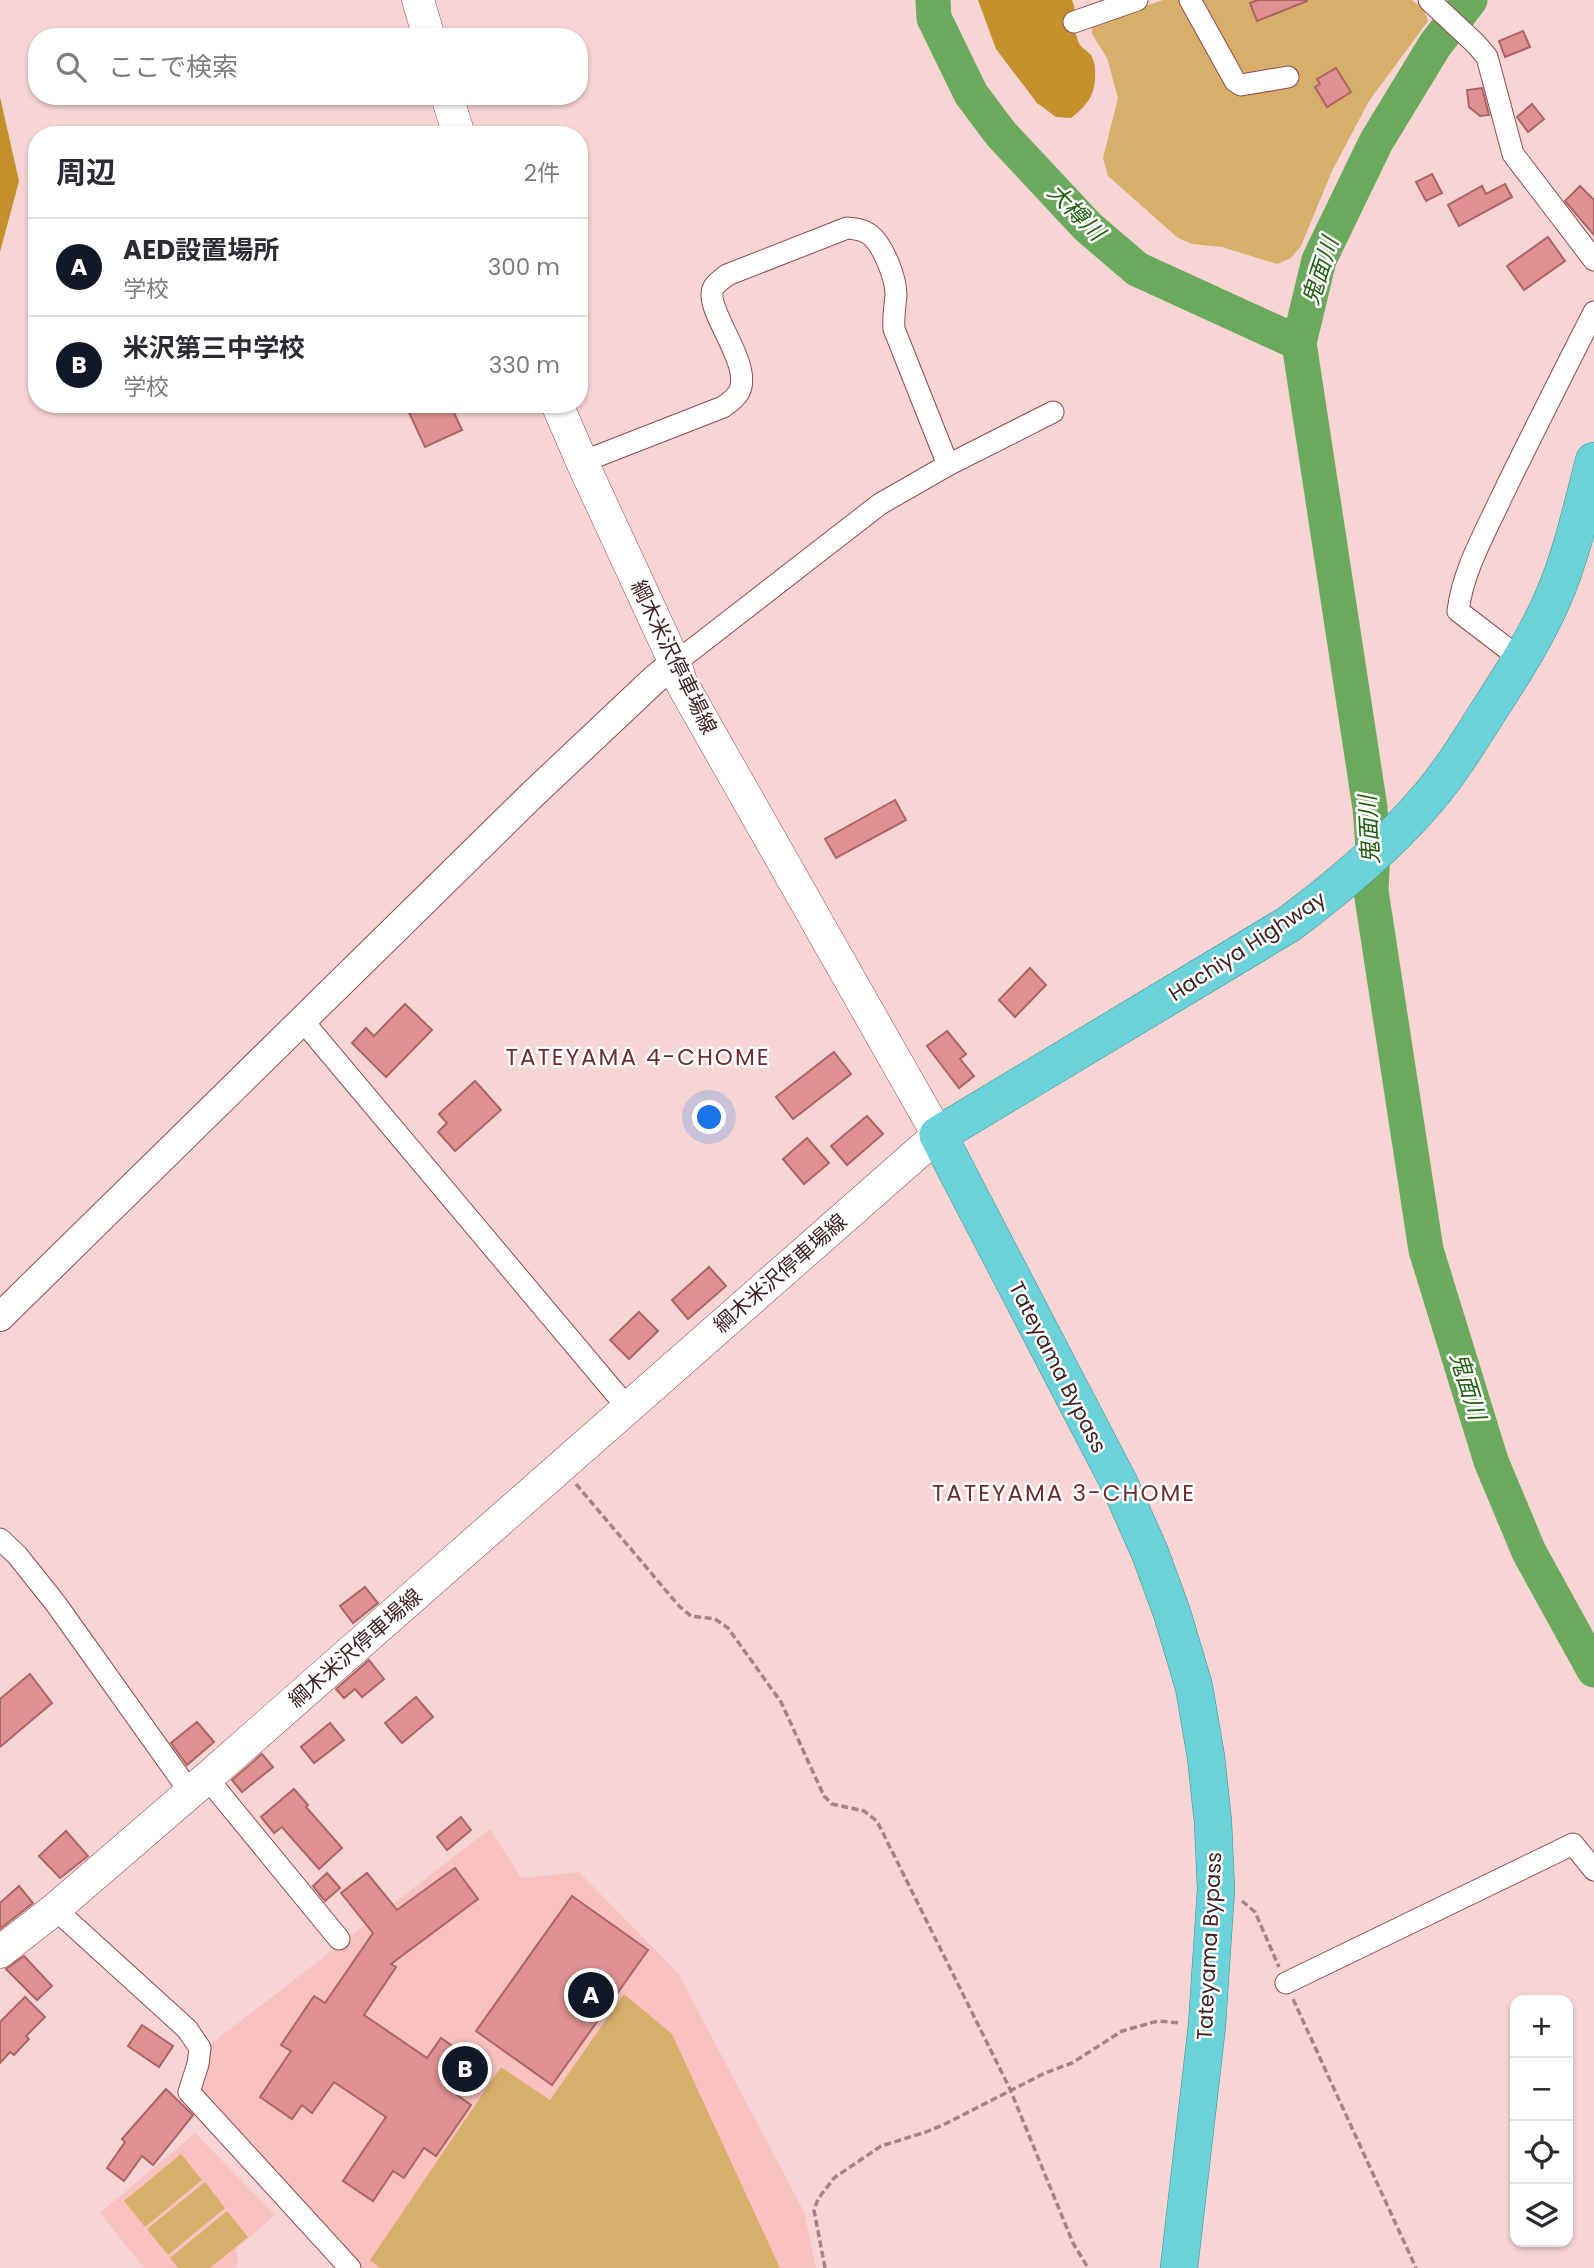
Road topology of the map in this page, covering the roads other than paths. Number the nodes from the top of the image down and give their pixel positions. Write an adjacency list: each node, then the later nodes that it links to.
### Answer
1 (418, 0): 6 (main road)
2 (1137, 0): 5 (street)
3 (1190, 0): 7 (street)
4 (1429, 0): 10 (street)
5 (1074, 22)
6 (426, 28)
7 (1288, 77)
8 (450, 105): 9 (main road)
9 (456, 126)
10 (1594, 260)
11 (1594, 312): 17 (street)
12 (1053, 412): 16 (street)
13 (561, 413): 15 (main road, 綱木米沢停車場線)
14 (1594, 461): 17 (highway, Hachiya Highway)
15 (582, 462): 16 (street); 18 (main road, 綱木米沢停車場線)
16 (948, 465): 18 (street)
17 (1522, 660): 20 (highway, Hachiya Highway)
18 (675, 663): 19 (street); 20 (main road, 綱木米沢停車場線)
19 (302, 1020): 21 (street); 22 (street)
20 (938, 1135): 22 (main road, 綱木米沢停車場線); 31 (highway, Tateyama Bypass)
21 (0, 1317)
22 (626, 1407): 24 (main road, 綱木米沢停車場線)
23 (0, 1539): 24 (street)
24 (199, 1785): 26 (main road, 綱木米沢停車場線); 27 (street)
25 (1594, 1870): 29 (street)
26 (55, 1909): 28 (main road, 綱木米沢停車場線); 30 (street)
27 (340, 1939)
28 (0, 1952)
29 (1286, 1983)
30 (349, 2268)
31 (1179, 2268)

